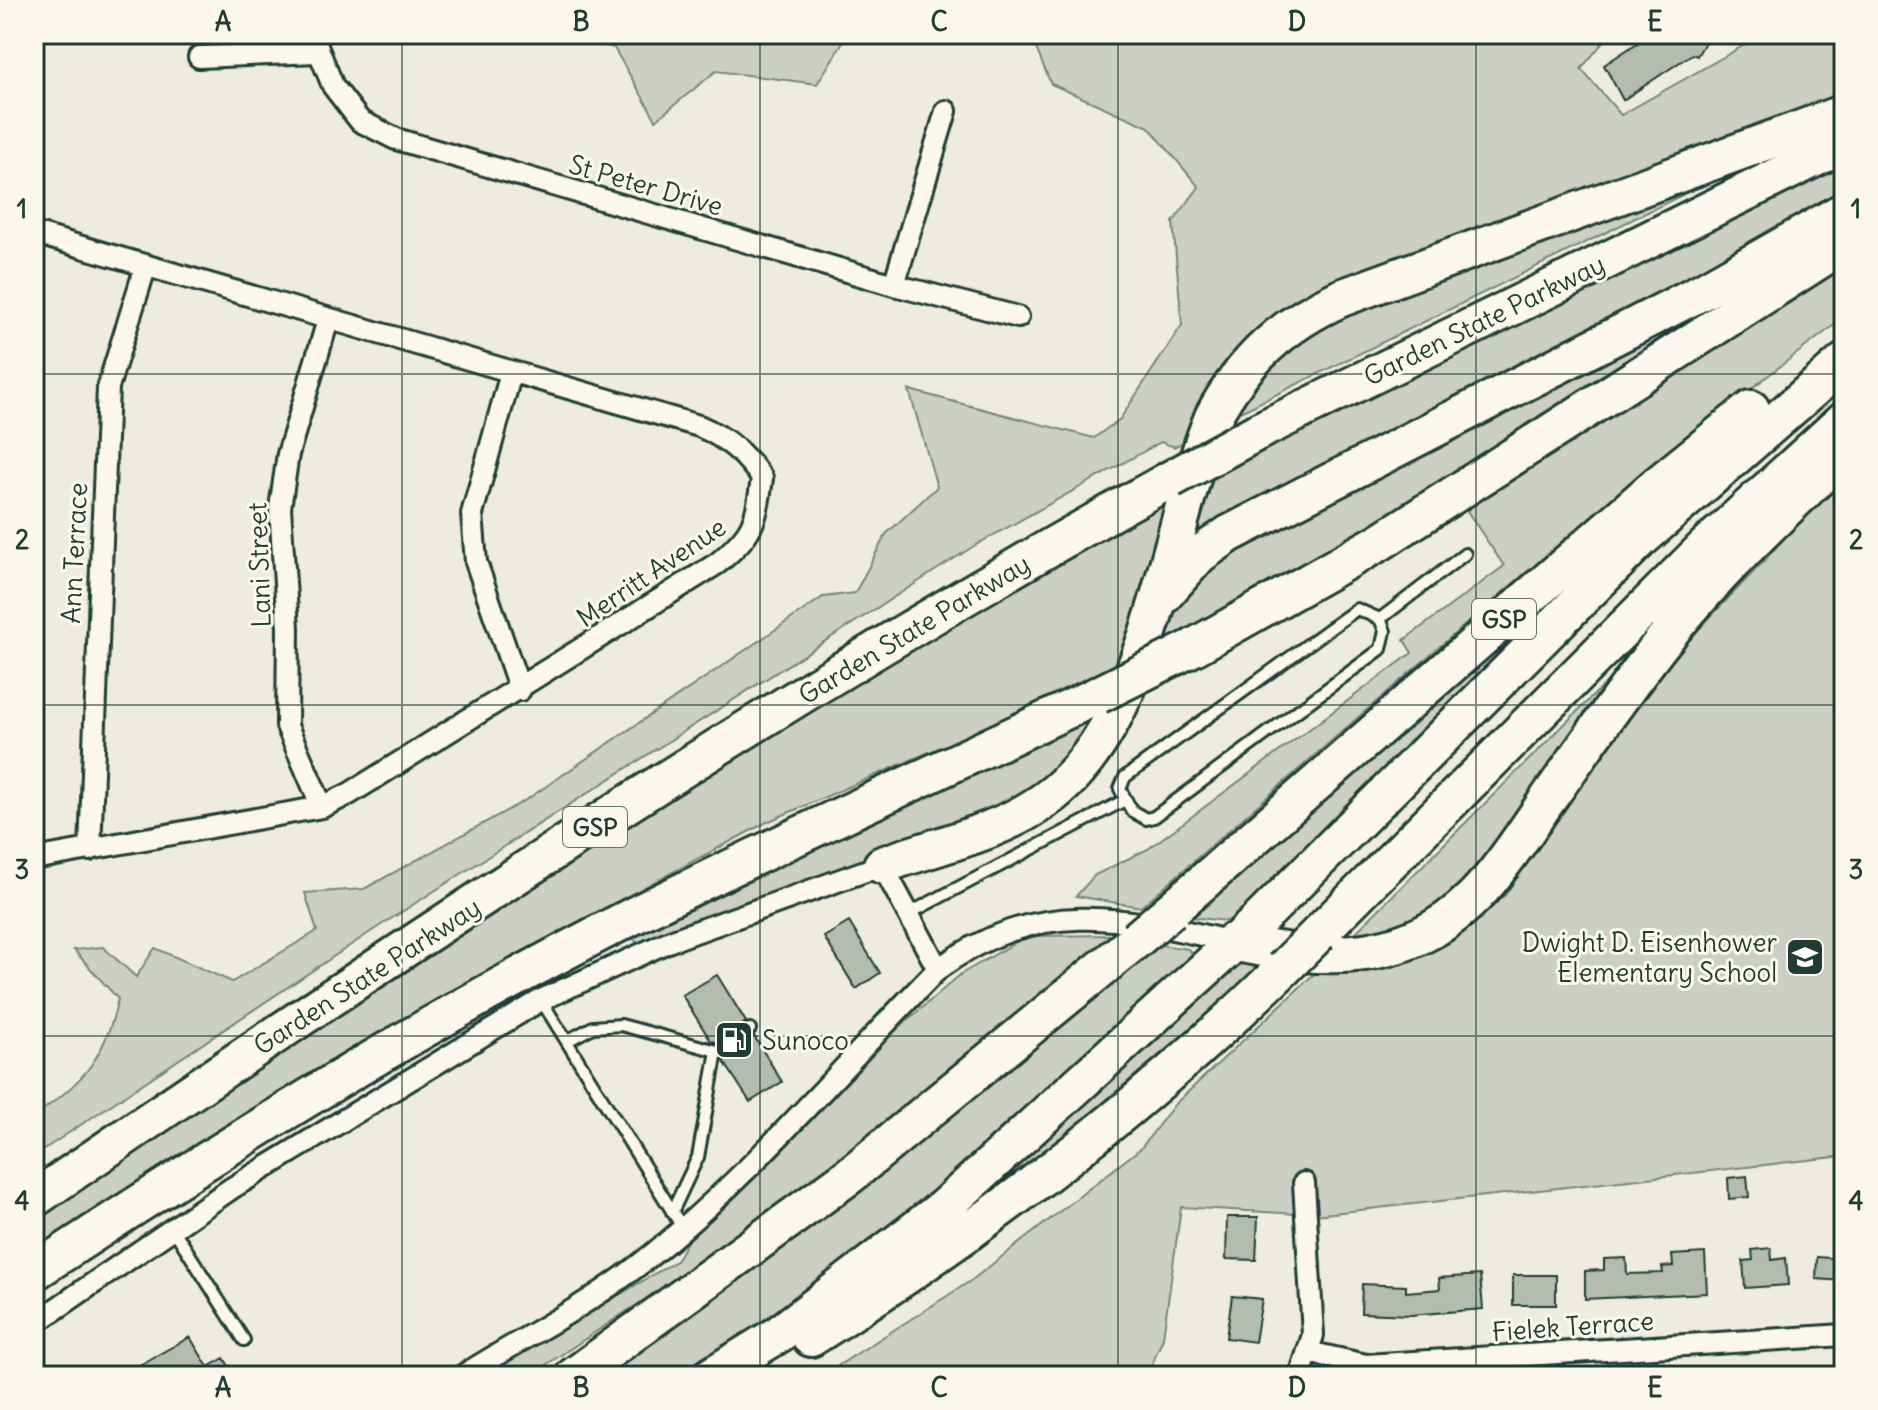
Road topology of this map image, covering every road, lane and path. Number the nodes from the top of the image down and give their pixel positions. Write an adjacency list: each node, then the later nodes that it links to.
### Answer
1 (314, 43): 2 (street); 10 (street, St Peter Drive)
2 (199, 57)
3 (946, 111): 10 (street)
4 (1844, 113): 19 (highway)
5 (1844, 144): 35 (highway, Garden State Parkway / GSP, bridge)
6 (1844, 211): 19 (highway)
7 (34, 233): 9 (street, Merritt Avenue)
8 (1844, 244): 38 (highway, bridge)
9 (146, 265): 12 (street, Merritt Avenue); 24 (street, Ann Terrace)
10 (894, 285): 11 (street, St Peter Drive)
11 (1018, 317)
12 (328, 320): 15 (street, Merritt Avenue); 23 (street, Lani Street)
13 (1844, 337): 44 (highway, GSP, bridge)
14 (1844, 362): 28 (highway)
15 (511, 373): 21 (street); 21 (street, Merritt Avenue)
16 (1844, 420): 46 (highway, bridge)
17 (1844, 454): 28 (highway)
18 (1465, 554): 20 (lane)
19 (1151, 613): 26 (highway)
20 (1380, 619): 22 (lane); 22 (lane)
21 (520, 690): 23 (street, Merritt Avenue)
22 (1125, 800): 27 (lane)
23 (322, 807): 24 (street, Merritt Avenue)
24 (90, 850): 25 (street, Merritt Avenue)
25 (34, 859)
26 (882, 865): 27 (street); 30 (street)
27 (908, 914): 29 (street)
28 (1232, 942): 29 (street); 45 (highway)
29 (938, 969): 36 (street)
30 (541, 1000): 32 (lane); 37 (street)
31 (750, 1029): 33 (lane)
32 (567, 1041): 33 (lane); 36 (lane)
33 (717, 1051): 36 (lane)
34 (1304, 1183): 42 (street)
35 (34, 1199)
36 (677, 1220): 43 (street)
37 (172, 1227): 39 (street); 41 (lane)
38 (34, 1272)
39 (34, 1324)
40 (1844, 1335): 42 (street, Fielek Terrace)
41 (244, 1340)
42 (1308, 1352): 47 (street)
43 (462, 1376)
44 (574, 1376)
45 (711, 1376)
46 (748, 1376)
47 (1300, 1376)

